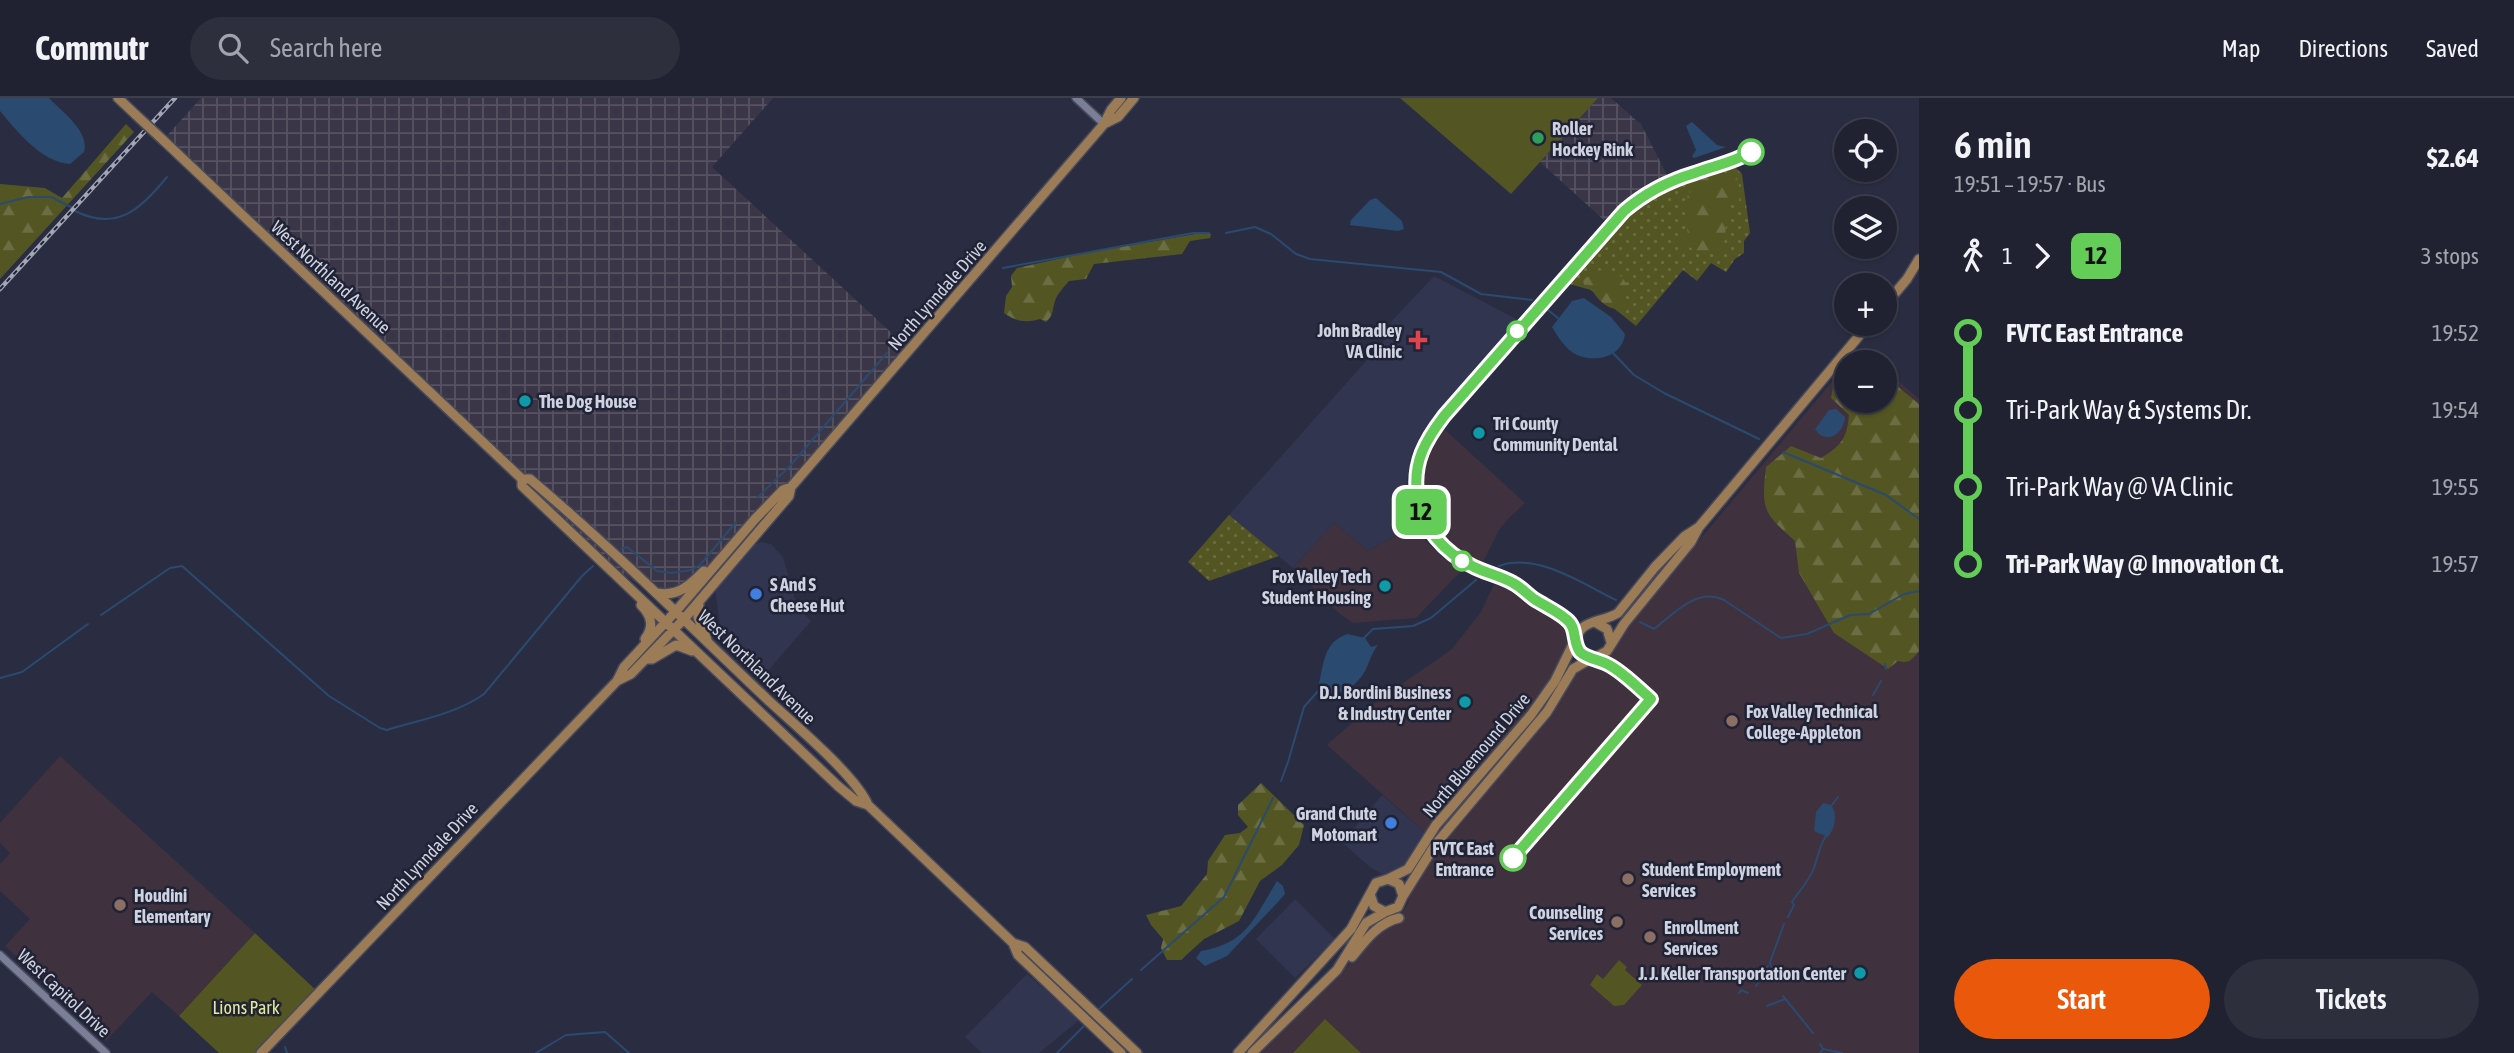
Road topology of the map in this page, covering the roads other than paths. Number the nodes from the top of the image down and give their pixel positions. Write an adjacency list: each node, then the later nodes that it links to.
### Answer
1 (118, 98): 11 (main road, West Northland Avenue, bridge)
2 (1076, 98): 5 (street)
3 (1121, 98): 5 (main road, North Lynndale Drive)
4 (1134, 98): 5 (main road, North Lynndale Drive)
5 (1104, 124): 12 (main road, North Lynndale Drive)
6 (1919, 259): 8 (main road)
7 (1919, 271): 8 (main road)
8 (1907, 279): 9 (main road)
9 (1897, 291)
10 (1859, 336): 13 (main road)
11 (522, 479): 15 (main road, West Northland Avenue); 16 (main road, West Northland Avenue)
12 (791, 487): 14 (main road, North Lynndale Drive); 17 (main road, North Lynndale Drive)
13 (1699, 527): 21 (main road); 25 (main road)
14 (720, 562): 16 (main road); 18 (main road, North Lynndale Drive)
15 (614, 573): 20 (main road, West Northland Avenue); 26 (main road)
16 (657, 593): 18 (main road, West Northland Avenue)
17 (702, 599): 19 (main road, North Lynndale Drive); 24 (main road)
18 (676, 611): 19 (main road, West Northland Avenue); 20 (main road, North Lynndale Drive)
19 (684, 619): 22 (main road, North Lynndale Drive); 24 (main road, West Northland Avenue)
20 (666, 622): 22 (main road, West Northland Avenue); 26 (main road, North Lynndale Drive)
21 (1595, 622): 23 (main road); 25 (main road)
22 (674, 630): 27 (main road, West Northland Avenue); 29 (main road, North Lynndale Drive)
23 (1576, 638): 28 (main road); 32 (main road, North Bluemound Drive)
24 (707, 642): 31 (main road, West Northland Avenue)
25 (1611, 642): 28 (main road)
26 (645, 644): 30 (main road, North Lynndale Drive)
27 (701, 656): 29 (main road); 31 (main road, West Northland Avenue)
28 (1592, 658): 34 (main road, North Bluemound Drive)
29 (646, 659): 30 (main road, North Lynndale Drive)
30 (617, 681): 41 (main road, North Lynndale Drive)
31 (868, 805): 37 (main road, West Northland Avenue)
32 (1388, 879): 33 (main road); 34 (main road)
33 (1370, 894): 35 (main road); 44 (main road)
34 (1403, 896): 35 (main road)
35 (1385, 912): 39 (main road)
36 (1399, 918): 39 (main road)
37 (1013, 943): 42 (main road, West Northland Avenue); 43 (main road, West Northland Avenue)
38 (0, 955): 40 (street, West Capitol Drive)
39 (1337, 970): 45 (main road)
40 (106, 1053)
41 (261, 1053)
42 (1121, 1053)
43 (1138, 1053)
44 (1238, 1053)
45 (1252, 1053)

